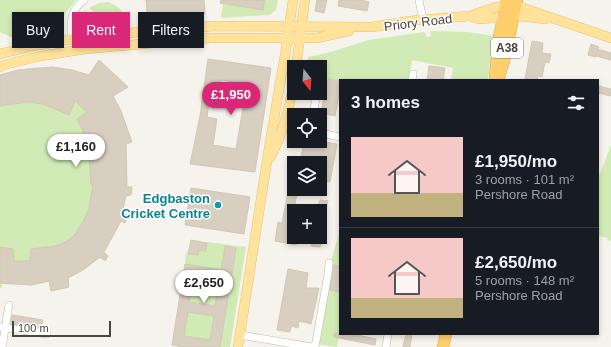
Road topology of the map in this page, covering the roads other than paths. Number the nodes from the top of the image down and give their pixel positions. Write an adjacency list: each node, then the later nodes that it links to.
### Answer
1 (84, 0): 6 (street)
2 (293, 0): 9 (main road)
3 (305, 0): 10 (main road)
4 (419, 0): 8 (street)
5 (510, 8): 8 (main road, Priory Road); 15 (main road, Priory Road); 23 (highway, A38); 24 (highway, A38)
6 (74, 12)
7 (72, 17): 16 (street)
8 (423, 20): 12 (main road, Priory Road)
9 (289, 26): 10 (main road, Priory Road); 11 (main road, Priory Road); 13 (main road)
10 (301, 26): 12 (main road, Priory Road); 14 (main road)
11 (204, 27)
12 (366, 28): 14 (main road, Priory Road)
13 (288, 37): 14 (main road, Priory Road); 17 (main road, Priory Road); 28 (main road)
14 (300, 38): 21 (main road)
15 (611, 38)
16 (72, 39): 20 (main road, Priory Road)
17 (204, 39)
18 (138, 44): 19 (main road, Priory Road)
19 (74, 50): 22 (main road, Priory Road)
20 (1, 53): 22 (main road)
21 (297, 60)
22 (4, 66)
23 (494, 79)
24 (498, 79)
25 (287, 129): 28 (main road)
26 (327, 134): 27 (street)
27 (339, 137)
28 (268, 163): 33 (main road)
29 (328, 264): 38 (street)
30 (10, 305): 31 (street)
31 (3, 328): 32 (street); 36 (street)
32 (47, 334)
33 (240, 335): 37 (main road); 38 (street)
34 (388, 335): 39 (street)
35 (446, 335): 40 (highway)
36 (2, 347)
37 (238, 347)
38 (314, 347)
39 (386, 347)
40 (443, 347)

